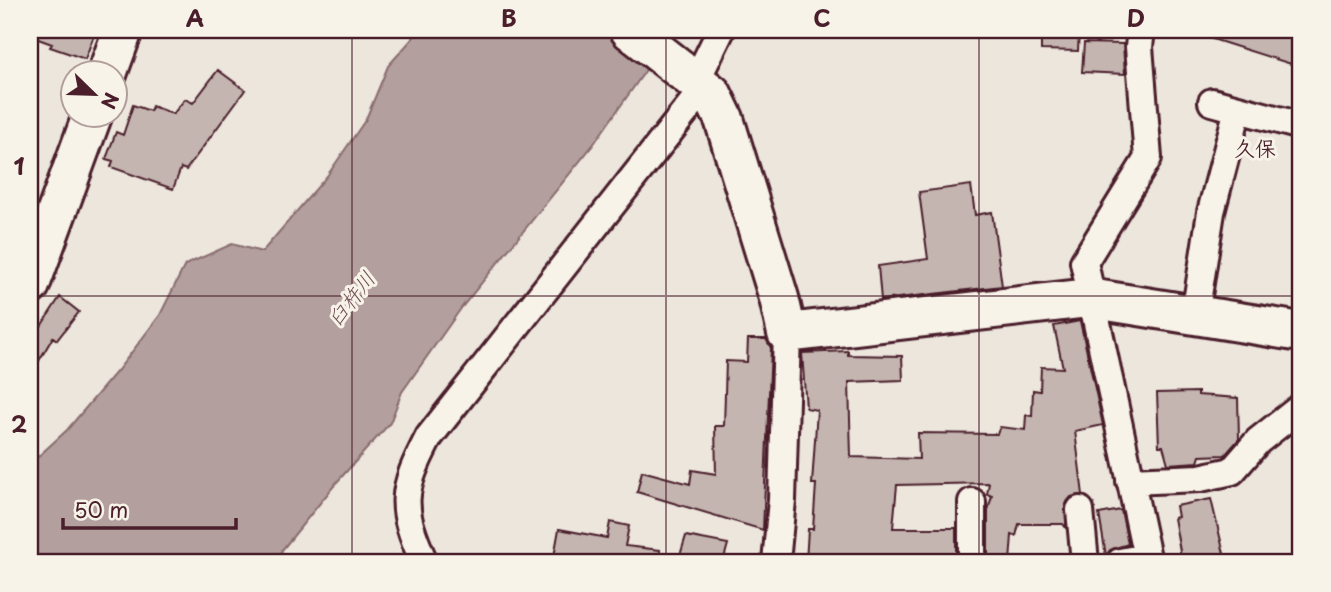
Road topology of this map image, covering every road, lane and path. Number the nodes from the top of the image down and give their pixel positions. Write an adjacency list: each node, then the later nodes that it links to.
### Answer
1 (123, 30): 5 (main road)
2 (630, 30): 6 (main road)
3 (721, 30): 6 (street)
4 (1141, 30): 12 (street)
5 (112, 60)
6 (695, 80): 15 (main road); 21 (street)
7 (1212, 102): 8 (street)
8 (1238, 109): 9 (street); 13 (street)
9 (1301, 126)
10 (87, 130): 11 (main road)
11 (30, 285)
12 (1089, 298): 13 (main road); 15 (main road); 17 (street)
13 (1195, 315): 14 (main road)
14 (1301, 332)
15 (787, 334): 22 (street)
16 (1301, 407): 17 (street)
17 (1130, 481): 20 (street)
18 (972, 502): 23 (street)
19 (1080, 510): 24 (street)
20 (1148, 559): 25 (street)
21 (424, 562)
22 (776, 562)
23 (972, 562)
24 (1085, 562)
25 (1120, 562)

